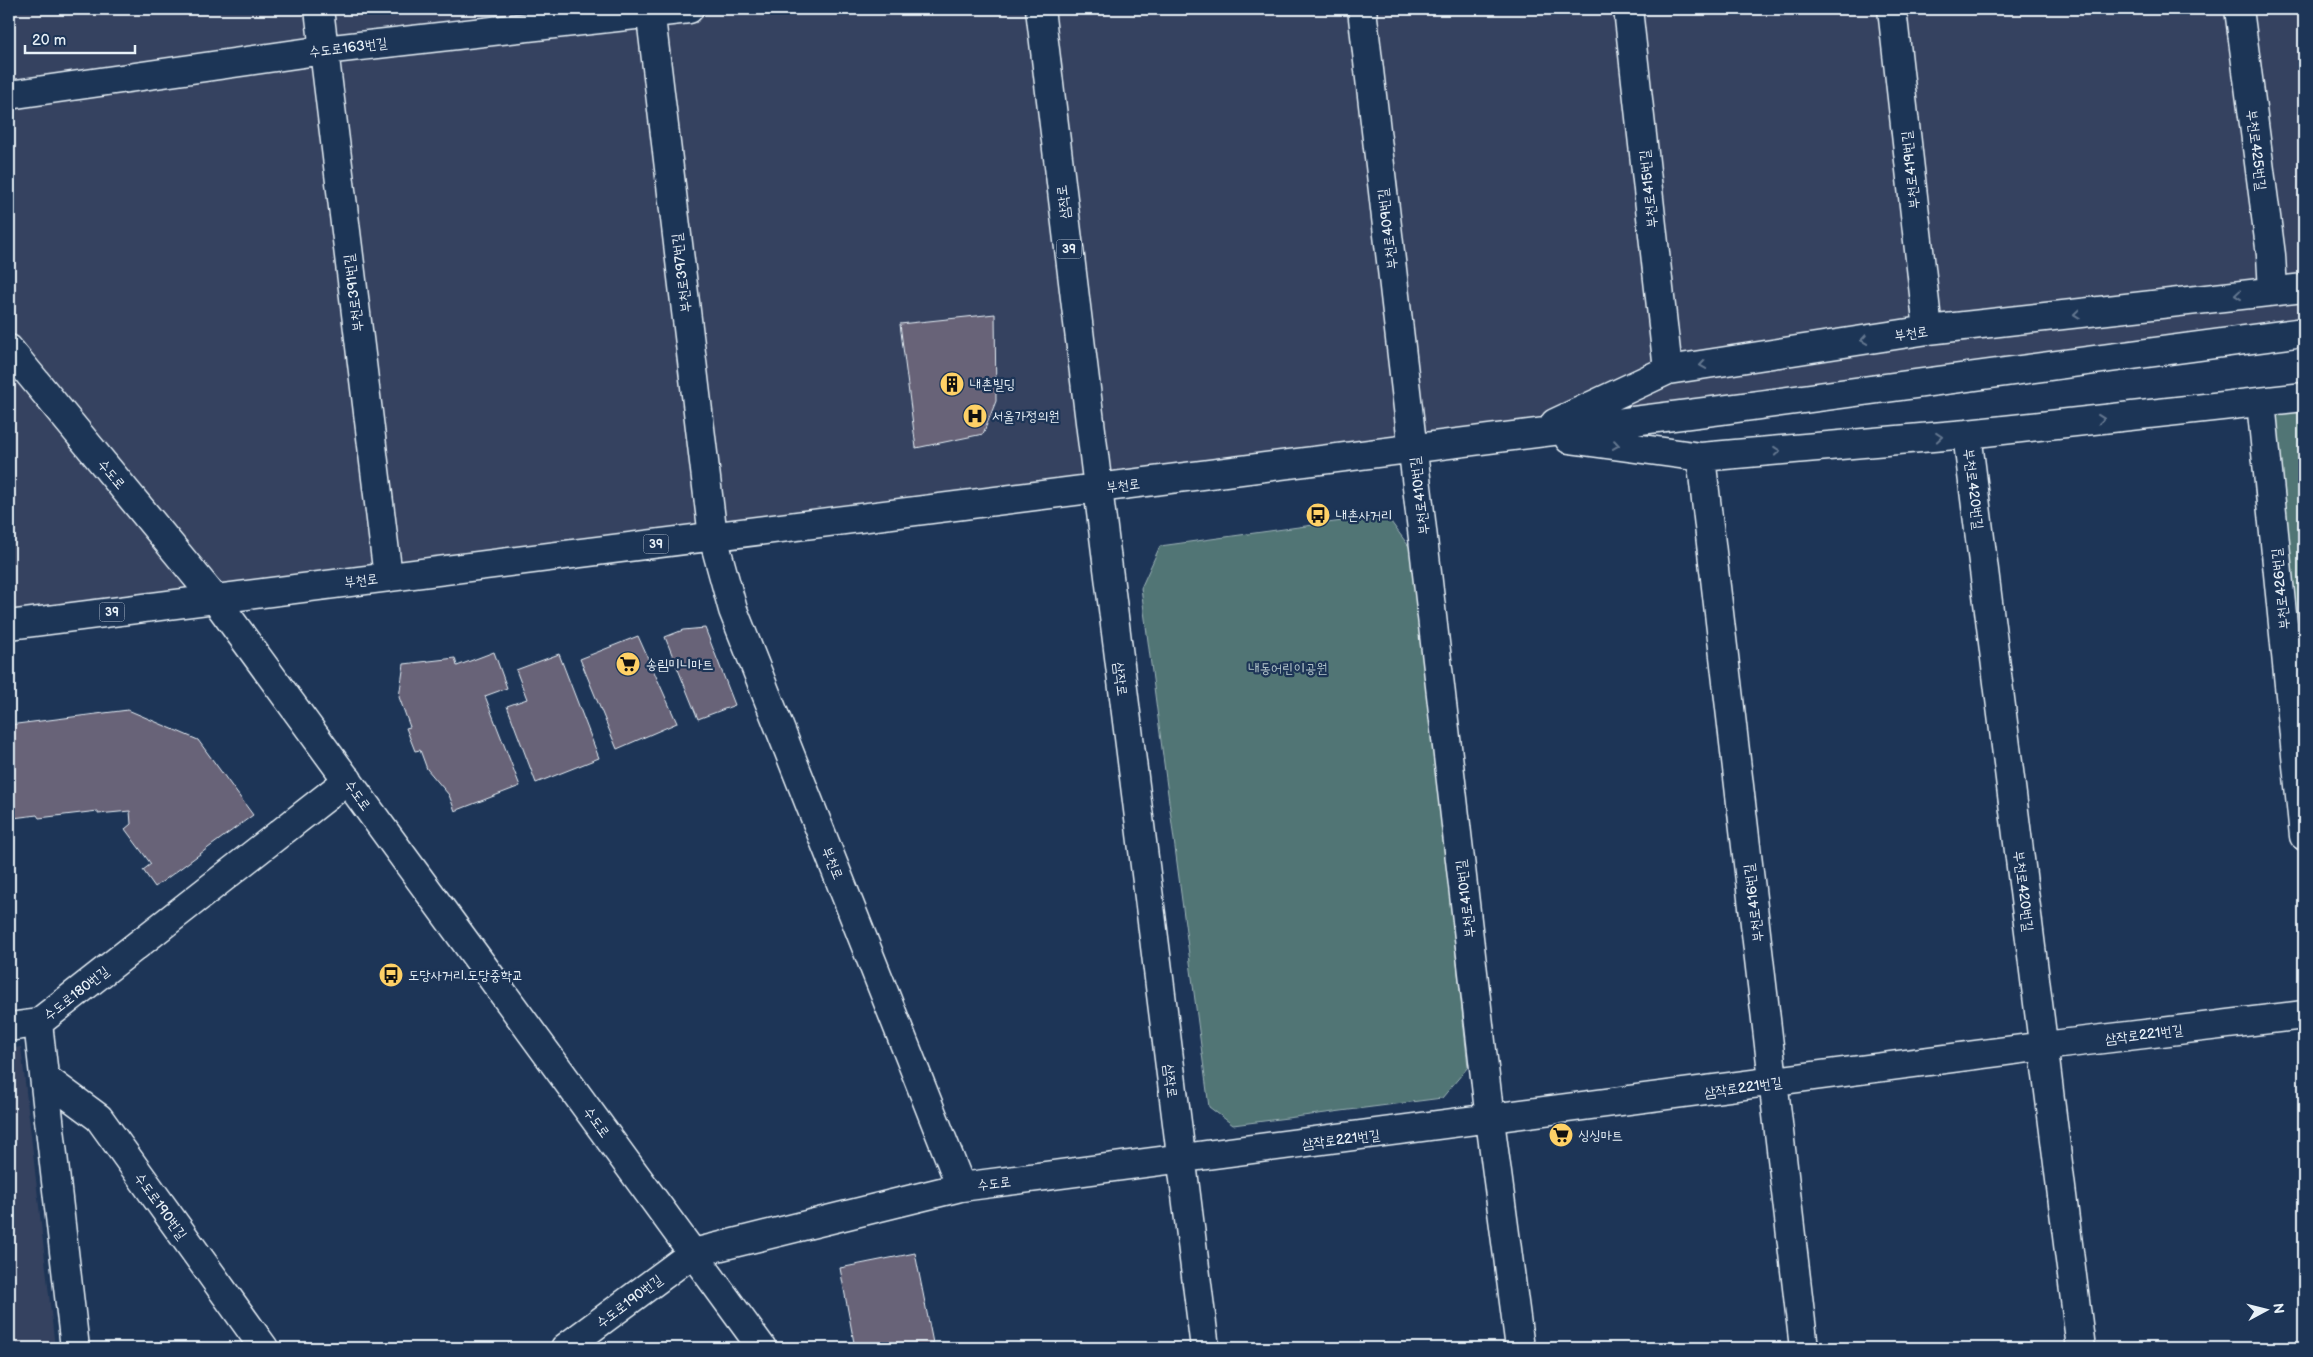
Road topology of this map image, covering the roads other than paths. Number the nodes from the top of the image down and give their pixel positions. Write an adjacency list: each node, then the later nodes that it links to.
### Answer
1 (318, 9): 9 (street, 부천로391번길)
2 (689, 9): 8 (street, 수도로163번길)
3 (1040, 9): 23 (street, 삼작로 / 39)
4 (1362, 9): 21 (street, 부천로409번길)
5 (1628, 9): 16 (street, 부천로415번길)
6 (1892, 9): 13 (street, 부천로419번길)
7 (2239, 9): 12 (street, 부천로425번길)
8 (650, 11): 9 (street, 수도로163번길); 24 (street, 부천로397번길)
9 (324, 50): 10 (street, 수도로163번길); 25 (street, 부천로391번길)
10 (9, 95)
11 (2304, 288): 12 (street, 부천로)
12 (2273, 292): 13 (street, 부천로, one-way to 13)
13 (1928, 330): 16 (street, 부천로, one-way to 16)
14 (2304, 332): 19 (street, 부천로)
15 (9, 349): 26 (street, 수도로)
16 (1668, 370): 19 (street, 부천로)
17 (2304, 396): 18 (street, 부천로)
18 (2261, 402): 20 (street, 부천로, one-way to 18); 29 (street, 부천로426번길)
19 (1533, 434): 21 (street, 부천로); 22 (street, 부천로, one-way to 22)
20 (1967, 434): 22 (street, 부천로, one-way to 20); 33 (street, 부천로420번길)
21 (1414, 449): 23 (street, 부천로); 36 (street, 부천로410번길)
22 (1701, 457): 35 (street, 부천로416번길)
23 (1098, 488): 24 (street, 부천로 / 39); 37 (street, 삼작로)
24 (713, 537): 25 (street, 부천로 / 39); 38 (street, 부천로)
25 (388, 577): 26 (street, 부천로 / 39)
26 (215, 599): 27 (street, 부천로 / 39); 28 (street, 수도로)
27 (9, 625)
28 (348, 780): 31 (street, 수도로180번길); 39 (street, 수도로)
29 (2304, 836)
30 (2304, 1015): 33 (street, 삼작로221번길)
31 (38, 1023): 32 (street); 34 (street, 수도로180번길)
32 (9, 1027)
33 (2044, 1046): 35 (street, 삼작로221번길); 47 (street, 부천로420번길)
34 (45, 1078): 40 (street, 수도로180번길); 41 (street, 수도로190번길)
35 (1773, 1082): 36 (street, 삼작로221번길); 46 (street, 부천로416번길)
36 (1490, 1120): 37 (street, 삼작로221번길); 45 (street, 부천로410번길)
37 (1181, 1160): 38 (street, 수도로); 44 (street, 삼작로)
38 (961, 1187): 39 (street, 수도로)
39 (693, 1253): 42 (street, 수도로190번길); 43 (street, 수도로)
40 (74, 1348)
41 (264, 1348)
42 (565, 1348)
43 (762, 1348)
44 (1205, 1348)
45 (1520, 1348)
46 (1804, 1348)
47 (2080, 1348)

